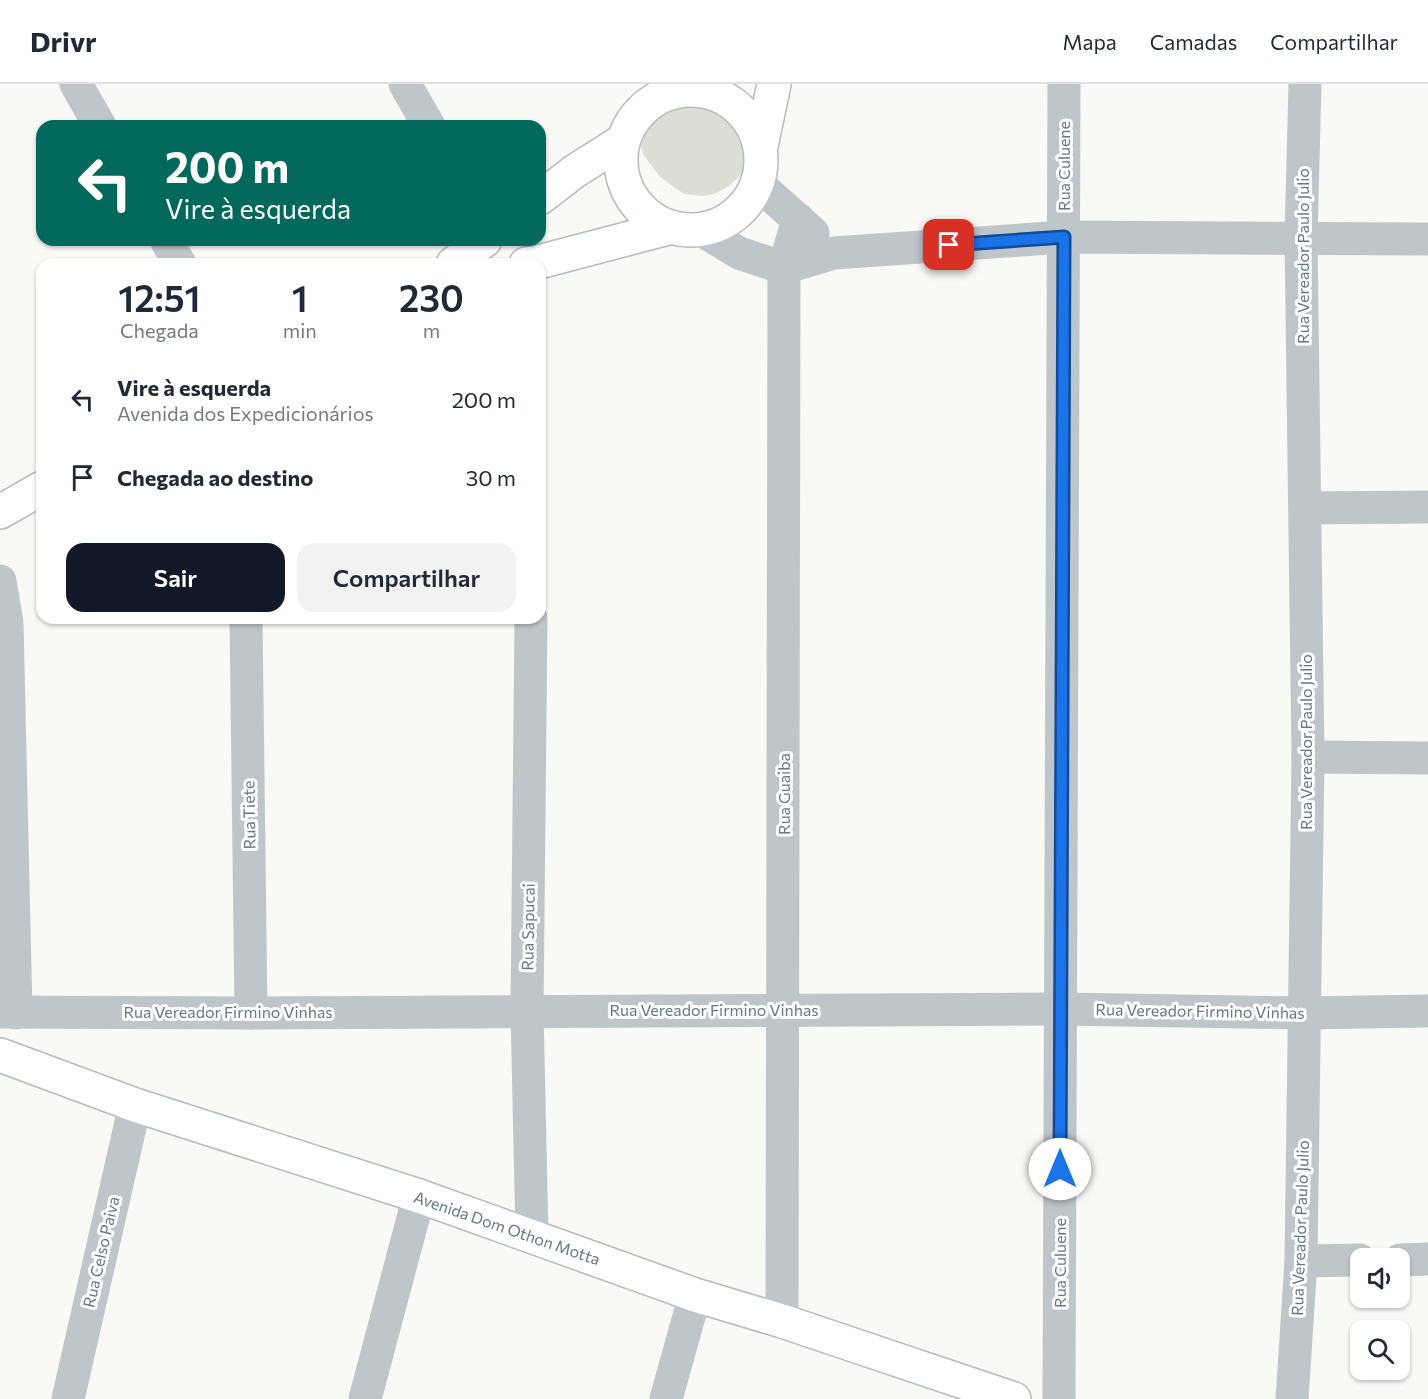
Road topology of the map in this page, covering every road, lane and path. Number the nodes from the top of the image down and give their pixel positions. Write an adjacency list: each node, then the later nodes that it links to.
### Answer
1 (76, 84): 7 (street)
2 (405, 84): 8 (street)
3 (774, 84): 10 (main road)
4 (1064, 84): 16 (street, Rua Culuene)
5 (1305, 84): 17 (street, Rua Vereador Paulo Julio)
6 (674, 87): 9 (main road); 10 (main road)
7 (97, 120)
8 (426, 120)
9 (621, 142): 12 (main road); 14 (main road)
10 (762, 146): 11 (main road)
11 (758, 184): 13 (street); 15 (main road)
12 (546, 193)
13 (798, 219): 20 (street); 23 (street, Rua Guaiba)
14 (668, 228): 15 (main road); 22 (main road)
15 (703, 231): 23 (street)
16 (1064, 237): 17 (street); 20 (street); 33 (street, Rua Culuene)
17 (1302, 238): 18 (street); 26 (street, Rua Vereador Paulo Julio)
18 (1428, 239)
19 (476, 246): 21 (main road)
20 (834, 253): 23 (street)
21 (461, 258)
22 (546, 260)
23 (784, 268): 34 (street, Rua Guaiba)
24 (36, 491): 27 (main road)
25 (1428, 507): 26 (street)
26 (1305, 508): 31 (street, Rua Vereador Paulo Julio)
27 (0, 512)
28 (0, 581): 37 (street)
29 (246, 624): 38 (street, Rua Tiete)
30 (531, 624): 35 (street, Rua Sapucai)
31 (1308, 757): 32 (street); 39 (street, Rua Vereador Paulo Julio)
32 (1428, 758)
33 (1060, 1009): 34 (street, Rua Vereador Firmino Vinhas); 39 (street, Rua Vereador Firmino Vinhas); 55 (street, Rua Culuene)
34 (784, 1010): 35 (street, Rua Vereador Firmino Vinhas); 49 (street, Rua Guaiba)
35 (527, 1011): 38 (street, Rua Vereador Firmino Vinhas); 43 (street, Rua Sapucai)
36 (1428, 1011): 39 (street, Rua Vereador Firmino Vinhas)
37 (8, 1013): 38 (street, Rua Vereador Firmino Vinhas)
38 (251, 1013)
39 (1303, 1013): 47 (street, Rua Vereador Paulo Julio)
40 (0, 1055): 41 (main road, Avenida Dom Othon Motta)
41 (135, 1105): 42 (main road, Avenida Dom Othon Motta); 51 (street, Rua Celso Paiva)
42 (419, 1196): 43 (main road, Avenida Dom Othon Motta); 52 (street)
43 (532, 1236): 48 (main road, Avenida Dom Othon Motta)
44 (1428, 1259): 46 (street)
45 (1350, 1260): 47 (street)
46 (1410, 1260)
47 (1301, 1261): 56 (street, Rua Vereador Paulo Julio)
48 (695, 1295): 49 (main road, Avenida Dom Othon Motta); 53 (street)
49 (782, 1321): 50 (main road, Avenida Dom Othon Motta)
50 (973, 1392): 54 (main road, Avenida Dom Othon Motta)
51 (68, 1399)
52 (365, 1399)
53 (666, 1399)
54 (1014, 1399)
55 (1059, 1399)
56 (1292, 1399)

